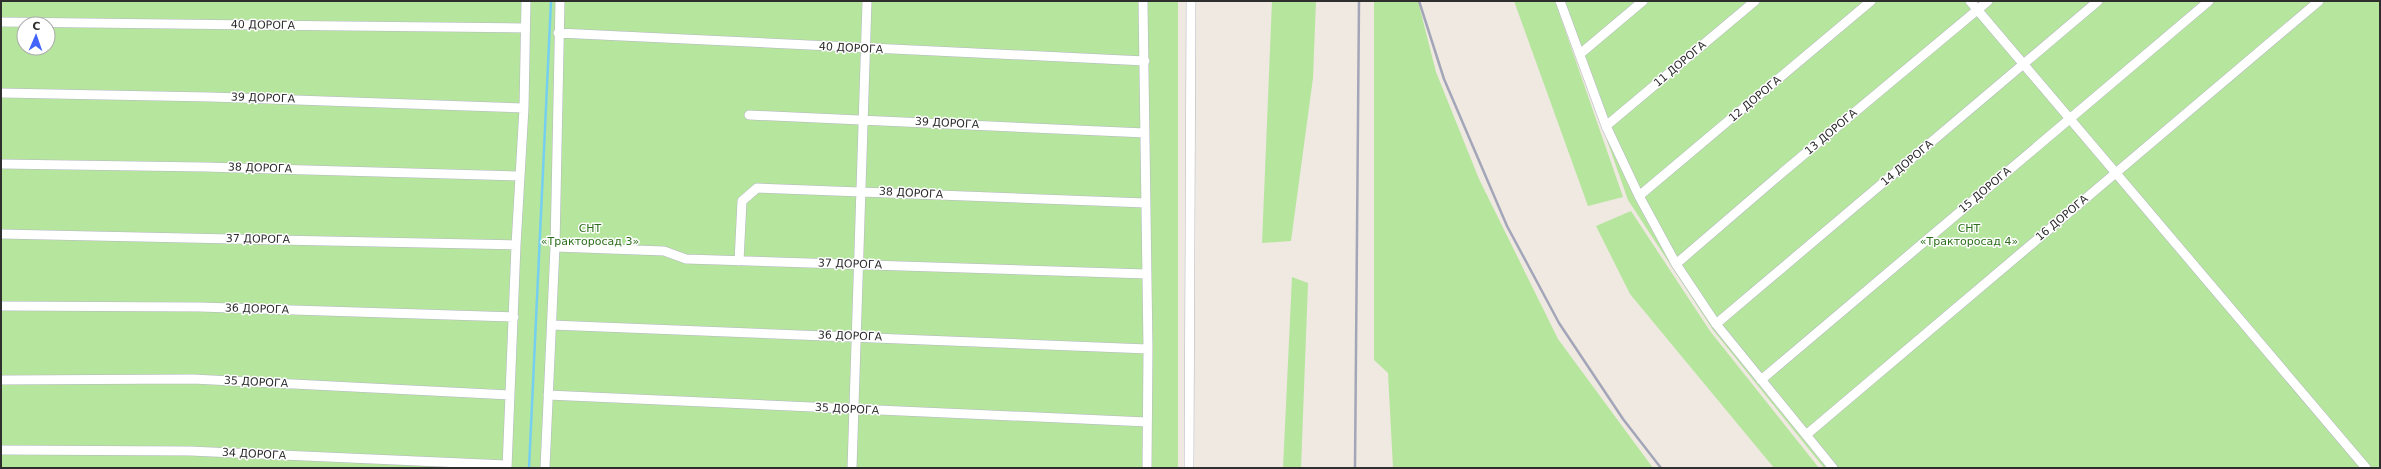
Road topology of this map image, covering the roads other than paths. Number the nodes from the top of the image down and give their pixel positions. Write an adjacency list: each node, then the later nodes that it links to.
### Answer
1 (526, 1): 17 (street)
2 (560, 1): 18 (street)
3 (867, 1): 19 (street)
4 (1143, 1): 21 (street)
5 (1191, 1): 61 (street)
6 (1560, 1): 20 (street)
7 (1643, 1): 20 (street)
8 (1755, 1): 28 (street, 11 ДОРОГА)
9 (1871, 1): 34 (street, 12 ДОРОГА)
10 (1970, 1): 15 (street)
11 (1988, 1): 15 (street, 13 ДОРОГА)
12 (2098, 1): 22 (street, 14 ДОРОГА)
13 (2209, 1): 26 (street, 15 ДОРОГА)
14 (2318, 1): 31 (street, 16 ДОРОГА)
15 (1977, 10): 22 (street); 41 (street, 13 ДОРОГА)
16 (1, 22): 17 (street, 40 ДОРОГА)
17 (525, 28): 24 (street)
18 (558, 33): 19 (street, 40 ДОРОГА); 38 (street)
19 (866, 49): 21 (street, 40 ДОРОГА); 27 (street)
20 (1580, 54): 28 (street)
21 (1145, 61): 29 (street)
22 (2024, 64): 26 (street); 45 (street, 14 ДОРОГА)
23 (1, 93): 24 (street, 39 ДОРОГА)
24 (524, 108): 32 (street)
25 (749, 115): 27 (street, 39 ДОРОГА)
26 (2070, 118): 31 (street); 50 (street, 15 ДОРОГА)
27 (863, 119): 29 (street, 39 ДОРОГА); 33 (street)
28 (1606, 126): 34 (street)
29 (1144, 133): 35 (street)
30 (1, 164): 32 (street, 38 ДОРОГА)
31 (2116, 173): 55 (street, 16 ДОРОГА); 63 (street)
32 (520, 176): 37 (street)
33 (860, 191): 35 (street, 38 ДОРОГА); 39 (street, 38 ДОРОГА); 40 (street)
34 (1639, 196): 41 (street)
35 (1145, 204): 42 (street)
36 (1, 234): 37 (street, 37 ДОРОГА)
37 (516, 245): 44 (street)
38 (555, 247): 39 (street, 37 ДОРОГА); 46 (street)
39 (739, 261): 40 (street, 37 ДОРОГА)
40 (859, 264): 42 (street, 37 ДОРОГА); 47 (street)
41 (1676, 264): 45 (street)
42 (1146, 274): 48 (street)
43 (1, 306): 44 (street, 36 ДОРОГА)
44 (514, 317): 51 (street)
45 (1716, 324): 50 (street)
46 (552, 326): 47 (street, 36 ДОРОГА); 52 (street)
47 (856, 336): 48 (street, 36 ДОРОГА); 53 (street)
48 (1148, 349): 54 (street)
49 (1, 380): 51 (street, 35 ДОРОГА)
50 (1761, 380): 55 (street)
51 (510, 395): 57 (street)
52 (548, 395): 53 (street, 35 ДОРОГА); 58 (street)
53 (854, 410): 54 (street, 35 ДОРОГА); 59 (street)
54 (1147, 422): 60 (street)
55 (1806, 436): 62 (street)
56 (1, 450): 57 (street, 34 ДОРОГА)
57 (507, 467)
58 (545, 468)
59 (852, 468)
60 (1147, 468)
61 (1189, 468)
62 (1833, 468)
63 (2366, 468)

